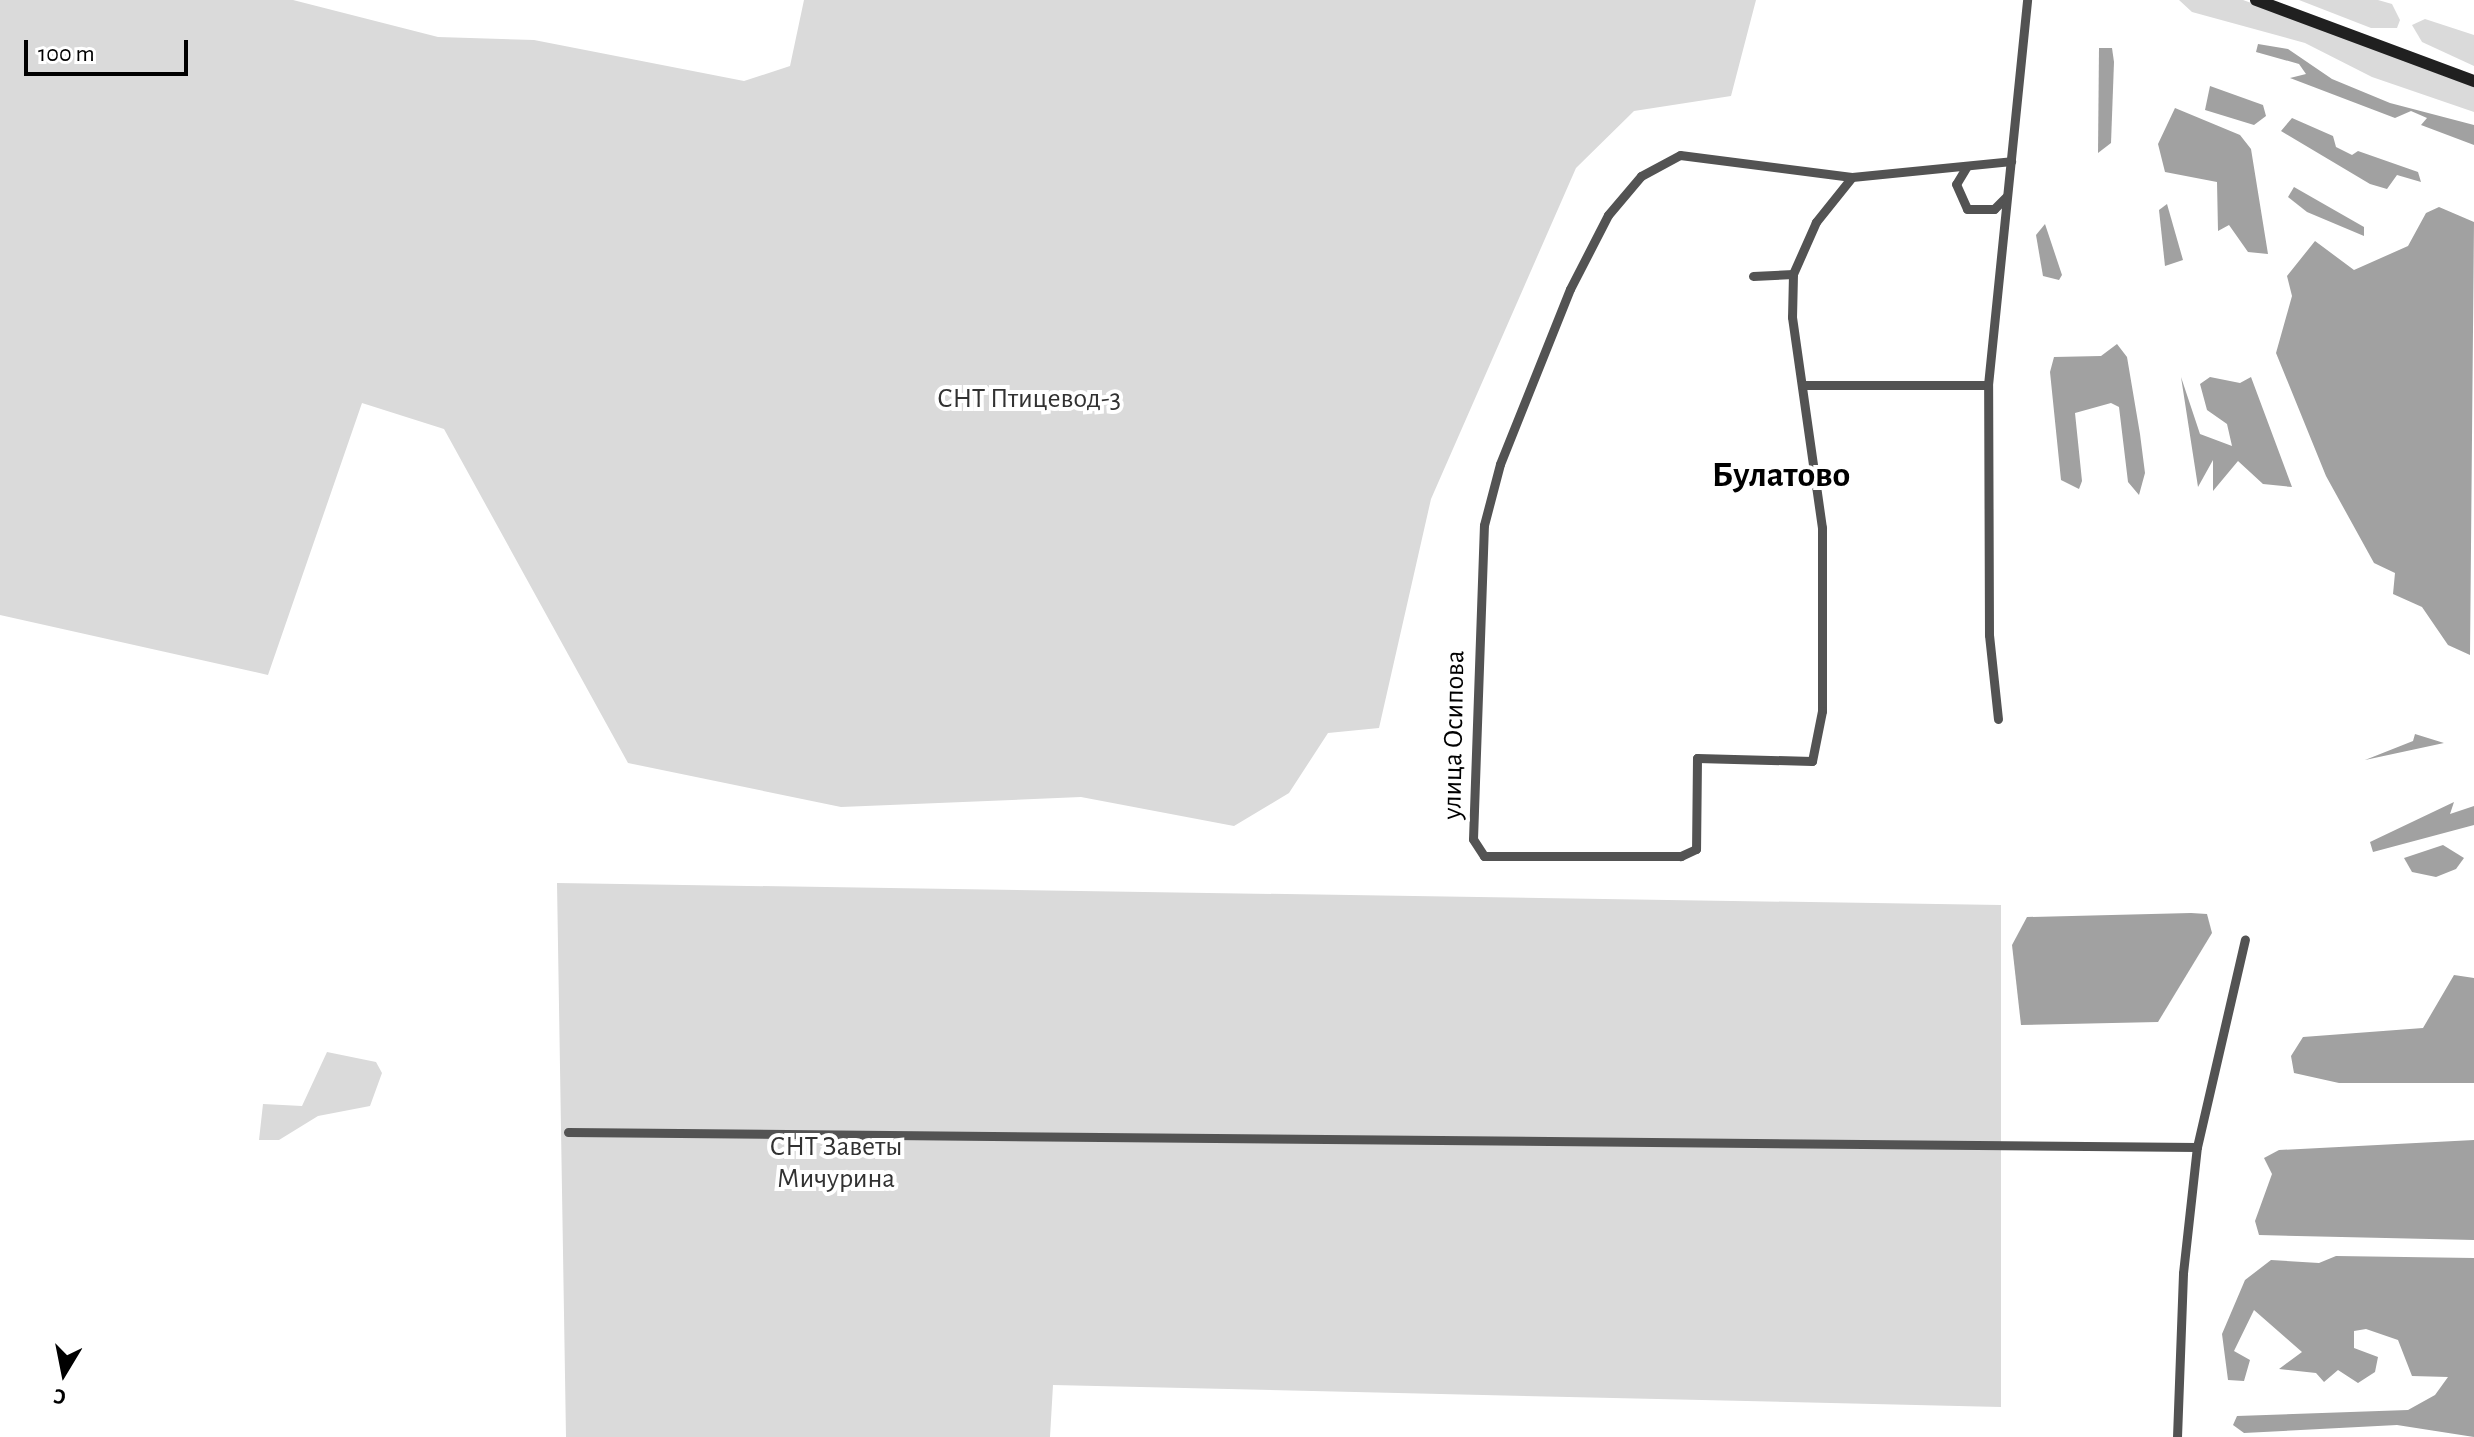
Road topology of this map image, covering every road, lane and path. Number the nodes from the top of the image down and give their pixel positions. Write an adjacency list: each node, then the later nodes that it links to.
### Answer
1 (2027, 0): 4 (street)
2 (2256, 0): 3 (main road)
3 (2474, 81)
4 (2011, 161): 5 (street, улица Осипова); 7 (street)
5 (1967, 166): 6 (street, улица Осипова); 7 (street)
6 (1852, 177): 8 (street, улица Осипова); 10 (street, улица Осипова)
7 (2007, 196): 11 (street)
8 (1793, 274): 9 (street); 10 (street, улица Осипова)
9 (1753, 276)
10 (1803, 385): 11 (street)
11 (1988, 385): 12 (street)
12 (1998, 719)
13 (2245, 939): 15 (street)
14 (568, 1132): 15 (street)
15 (2197, 1147): 16 (street)
16 (2177, 1437)

